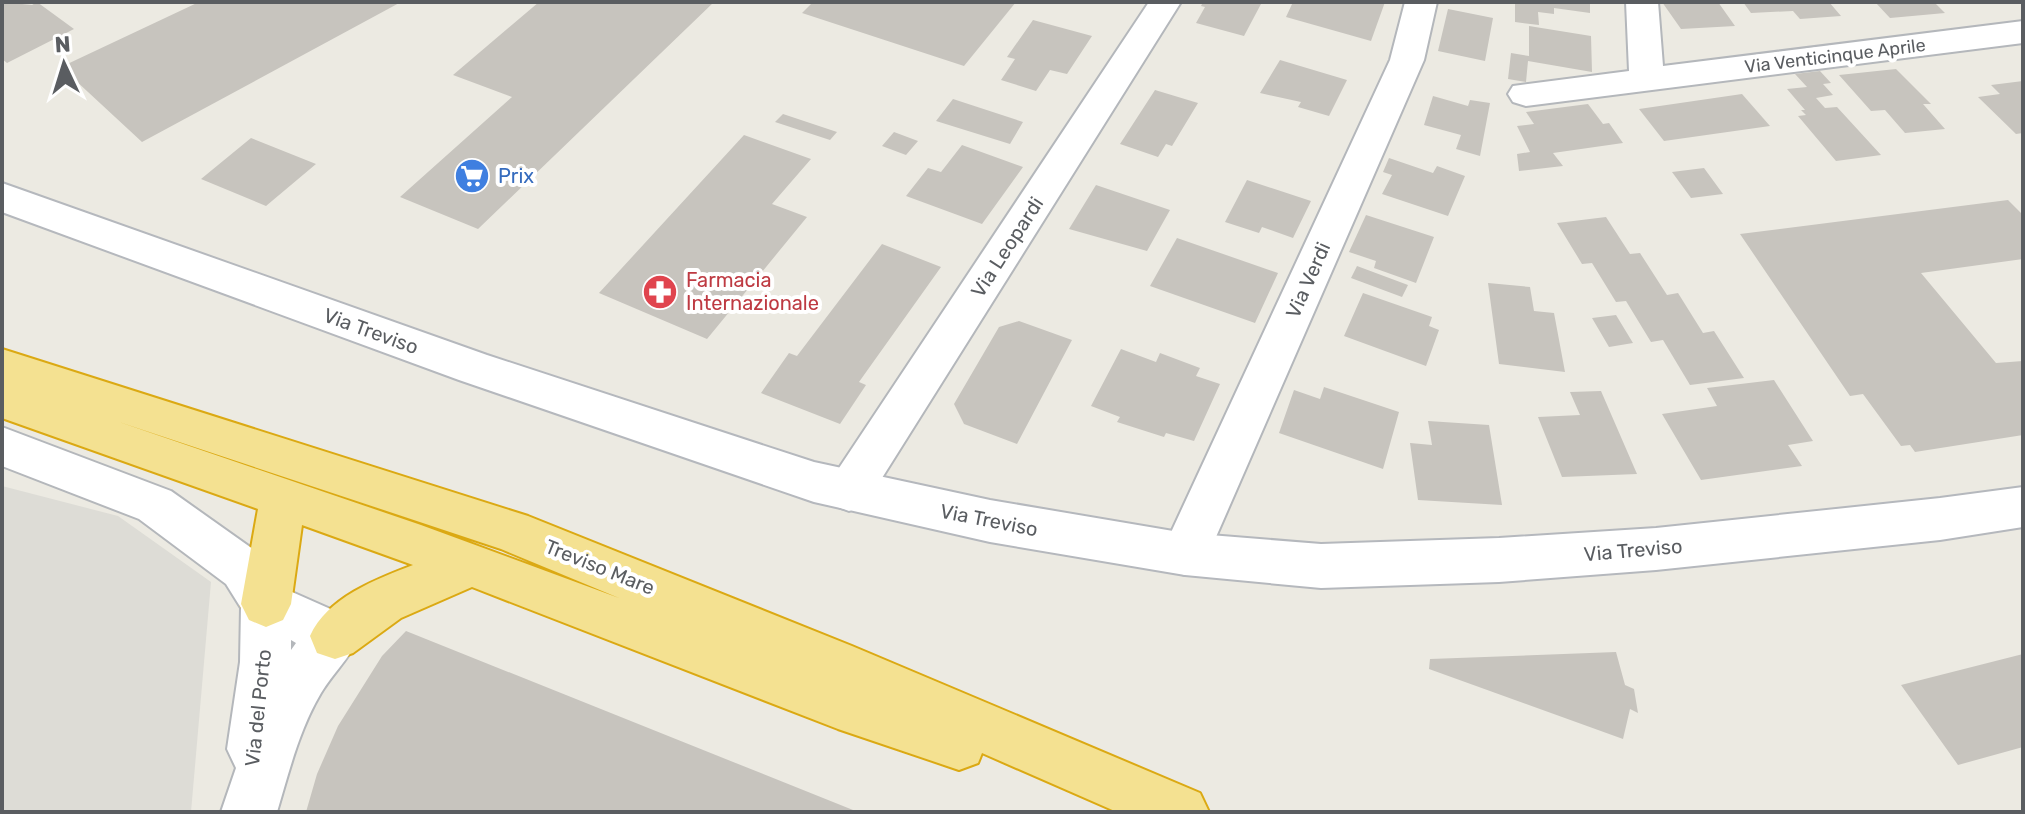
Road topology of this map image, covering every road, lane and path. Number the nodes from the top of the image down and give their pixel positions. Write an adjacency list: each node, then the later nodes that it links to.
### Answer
1 (1165, 2): 11 (street, Via Leopardi)
2 (1421, 2): 14 (street, Via Verdi)
3 (1642, 2): 5 (street)
4 (2023, 32): 5 (street, Via Venticinque Aprile)
5 (1647, 80): 6 (street, Via Venticinque Aprile)
6 (1526, 94)
7 (2, 197): 11 (street, Via Treviso)
8 (2, 366): 20 (highway, Treviso Mare)
9 (2, 400): 12 (highway)
10 (2, 446): 16 (street)
11 (849, 491): 14 (street, Via Treviso)
12 (283, 497): 15 (highway); 16 (highway)
13 (2023, 507): 14 (street, Via Treviso)
14 (1185, 554)
15 (473, 565): 17 (highway); 19 (highway)
16 (266, 604): 17 (street); 18 (street, Via del Porto)
17 (335, 636): 18 (street)
18 (248, 812)
19 (1167, 812)
20 (1181, 812)

